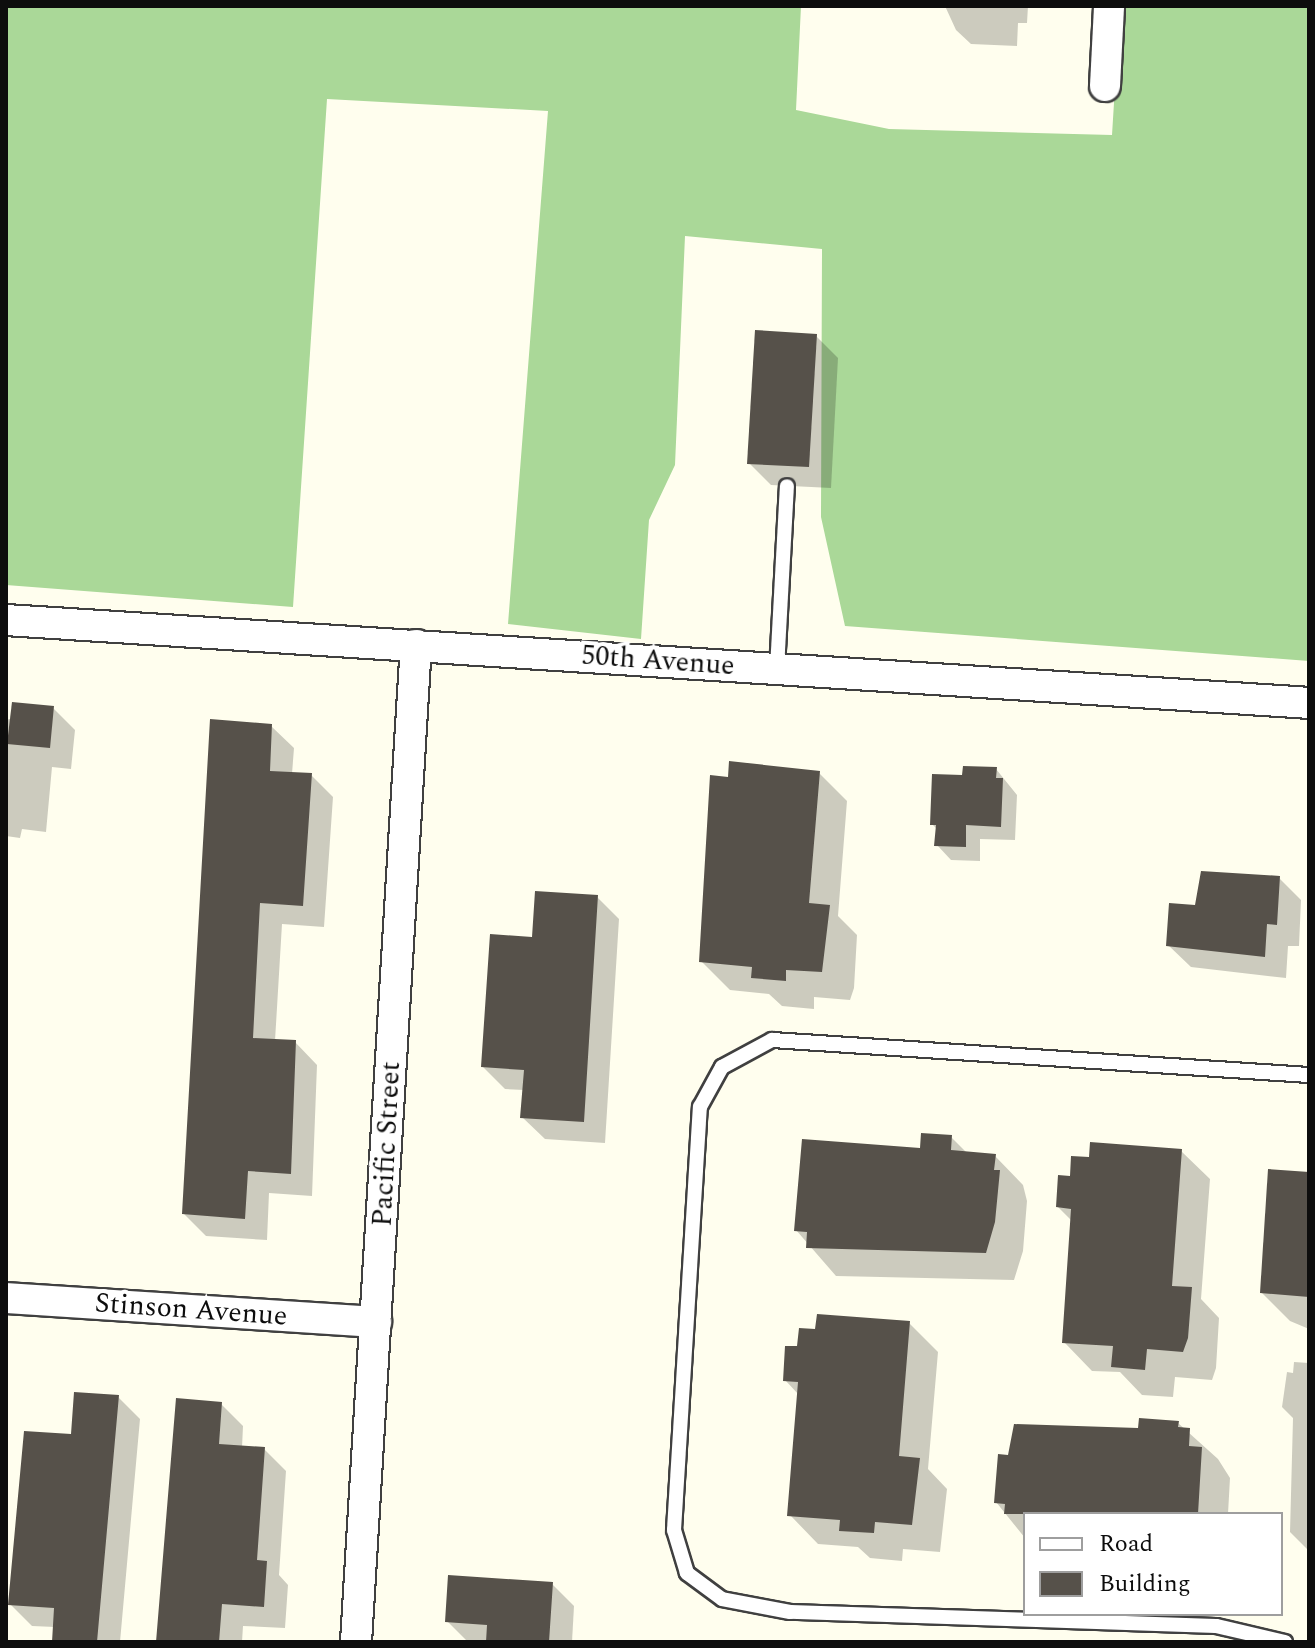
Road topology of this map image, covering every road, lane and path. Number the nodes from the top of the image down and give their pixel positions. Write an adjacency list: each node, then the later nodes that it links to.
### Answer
1 (1109, 6): 2 (street)
2 (1105, 86)
3 (787, 486): 6 (lane)
4 (6, 620): 5 (street, 50th Avenue)
5 (416, 645): 6 (street, 50th Avenue); 10 (street, Pacific Street)
6 (777, 669): 7 (street, 50th Avenue)
7 (1309, 703)
8 (1309, 1075): 12 (lane)
9 (6, 1298): 10 (street, Stinson Avenue)
10 (376, 1322): 11 (street, Pacific Street)
11 (356, 1642)
12 (1285, 1642)

